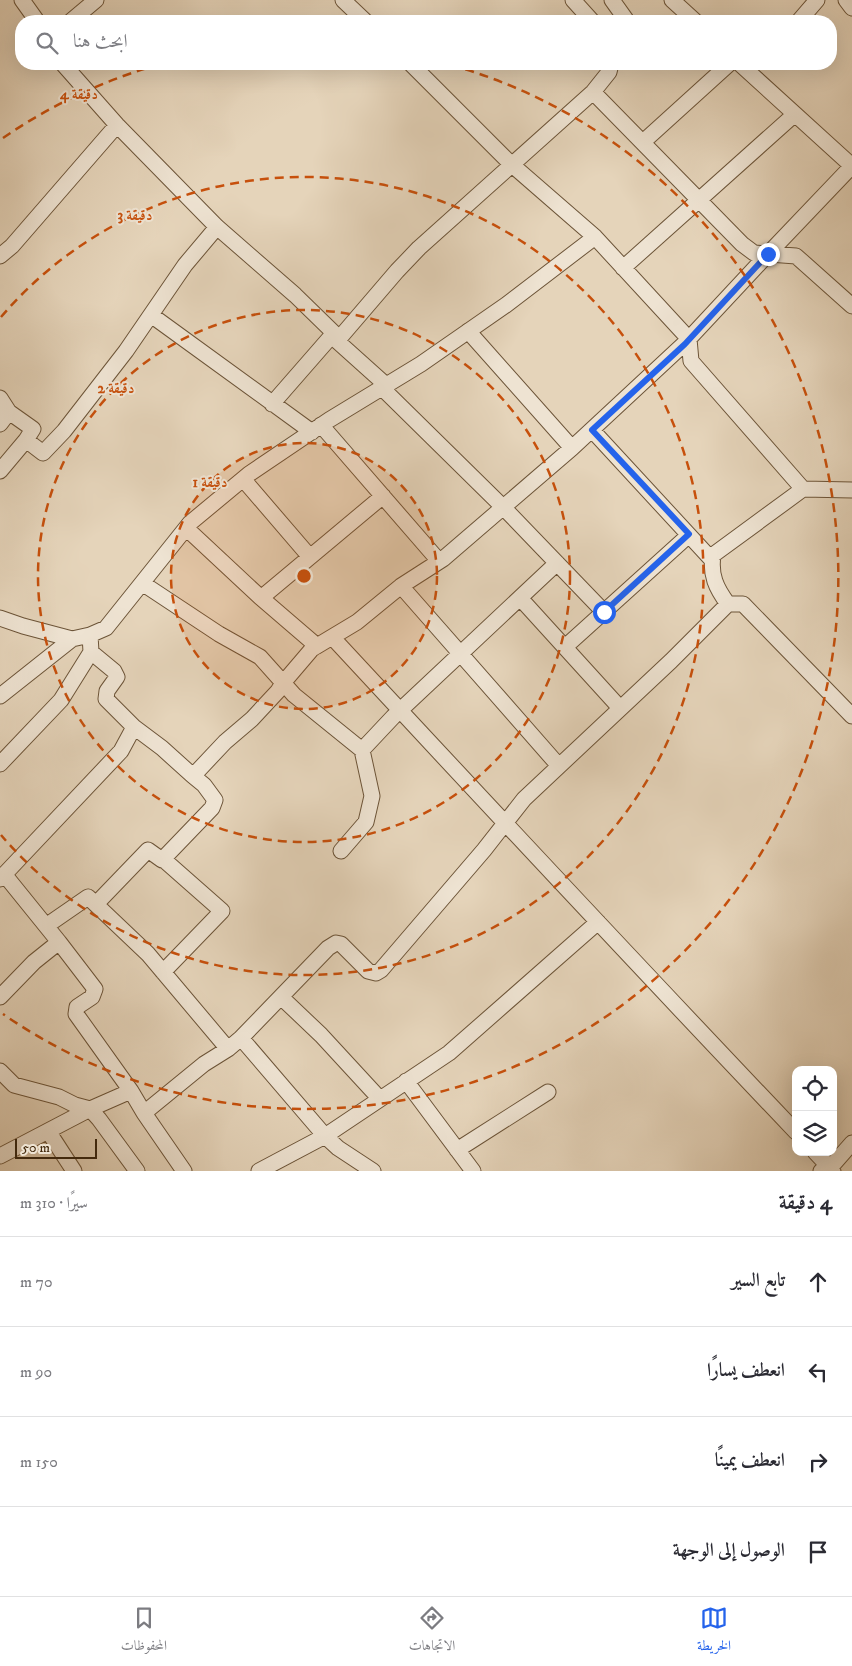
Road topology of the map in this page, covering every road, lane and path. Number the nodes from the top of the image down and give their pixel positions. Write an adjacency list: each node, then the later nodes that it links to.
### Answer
1 (22, 0): 9 (street)
2 (96, 0): 10 (street)
3 (343, 0): 11 (street)
4 (574, 0): 12 (street)
5 (612, 0): 13 (street)
6 (817, 0): 14 (street)
7 (846, 0): 8 (street)
8 (852, 8)
9 (33, 15)
10 (77, 15)
11 (359, 15)
12 (587, 15)
13 (623, 15)
14 (804, 15)
15 (68, 70): 22 (street)
16 (416, 70): 24 (street)
17 (610, 70): 20 (street)
18 (722, 70): 23 (street)
19 (758, 70): 21 (street)
20 (592, 92): 23 (street); 24 (street)
21 (795, 114): 25 (street); 26 (street)
22 (117, 125): 27 (street); 30 (street)
23 (643, 142): 26 (street)
24 (512, 164): 28 (street); 35 (street)
25 (852, 166): 29 (street)
26 (699, 199): 29 (street); 31 (street)
27 (217, 227): 33 (street); 35 (street)
28 (595, 237): 31 (street); 34 (street)
29 (768, 254): 32 (street); 36 (street)
30 (0, 256)
31 (623, 268): 36 (street)
32 (852, 306)
33 (151, 315): 39 (street); 43 (street)
34 (468, 331): 37 (street); 44 (street)
35 (335, 337): 37 (street); 39 (street)
36 (689, 339): 42 (street); 48 (street)
37 (384, 386): 41 (street); 50 (street)
38 (0, 398): 40 (street)
39 (272, 404): 41 (street)
40 (4, 418): 43 (street)
41 (317, 428): 46 (street); 49 (street)
42 (592, 430): 44 (street); 52 (street)
43 (26, 440): 45 (street)
44 (572, 448): 50 (street)
45 (0, 471)
46 (243, 479): 51 (street); 53 (street)
47 (851, 488): 48 (street)
48 (803, 489): 54 (street)
49 (383, 496): 53 (street); 55 (street)
50 (503, 507): 55 (street); 56 (street)
51 (186, 528): 57 (street); 59 (street)
52 (689, 534): 54 (street); 62 (street)
53 (310, 557): 59 (street)
54 (712, 560): 61 (street)
55 (440, 561): 58 (street)
56 (557, 563): 60 (street); 62 (street)
57 (142, 583): 64 (street); 71 (street)
58 (401, 586): 65 (street); 70 (street)
59 (261, 598): 67 (street)
60 (520, 598): 68 (street); 70 (street)
61 (728, 604): 73 (street); 75 (street)
62 (604, 612): 68 (street)
63 (0, 618): 66 (street)
64 (90, 635): 66 (street); 69 (street)
65 (332, 637): 67 (street); 74 (street)
66 (72, 639): 72 (street)
67 (317, 646): 71 (street)
68 (565, 647): 73 (street)
69 (91, 652): 76 (street); 78 (street)
70 (461, 654): 74 (street); 79 (street)
71 (283, 683): 77 (street); 80 (street)
72 (0, 696)
73 (620, 708): 79 (street)
74 (400, 710): 77 (street); 81 (street)
75 (852, 716)
76 (134, 727): 80 (street); 84 (street)
77 (362, 750): 82 (street)
78 (0, 764)
79 (559, 766): 81 (street)
80 (193, 776): 83 (street)
81 (504, 824): 86 (street); 91 (street)
82 (341, 851)
83 (162, 859): 85 (street); 89 (street)
84 (2, 877): 87 (street)
85 (96, 904): 87 (street); 89 (street)
86 (598, 922): 95 (street); 101 (street)
87 (46, 926): 88 (street)
88 (59, 942): 90 (street); 96 (street)
89 (163, 972): 93 (street)
90 (0, 996)
91 (280, 997): 92 (street); 98 (street)
92 (240, 1038): 93 (street); 103 (street)
93 (228, 1049): 100 (street)
94 (0, 1071): 99 (street)
95 (406, 1081): 98 (street); 105 (street)
96 (131, 1091): 99 (street); 100 (street)
97 (548, 1092): 105 (street)
98 (380, 1099): 103 (street)
99 (90, 1109): 102 (street); 111 (street)
100 (144, 1113): 112 (street)
101 (792, 1128)
102 (48, 1131): 106 (street); 110 (street)
103 (325, 1136): 108 (street); 113 (street)
104 (852, 1143): 109 (street)
105 (457, 1150): 114 (street)
106 (0, 1156)
107 (818, 1156): 109 (street)
108 (264, 1170)
109 (828, 1170)
110 (74, 1171)
111 (137, 1171)
112 (184, 1171)
113 (373, 1171)
114 (473, 1171)

